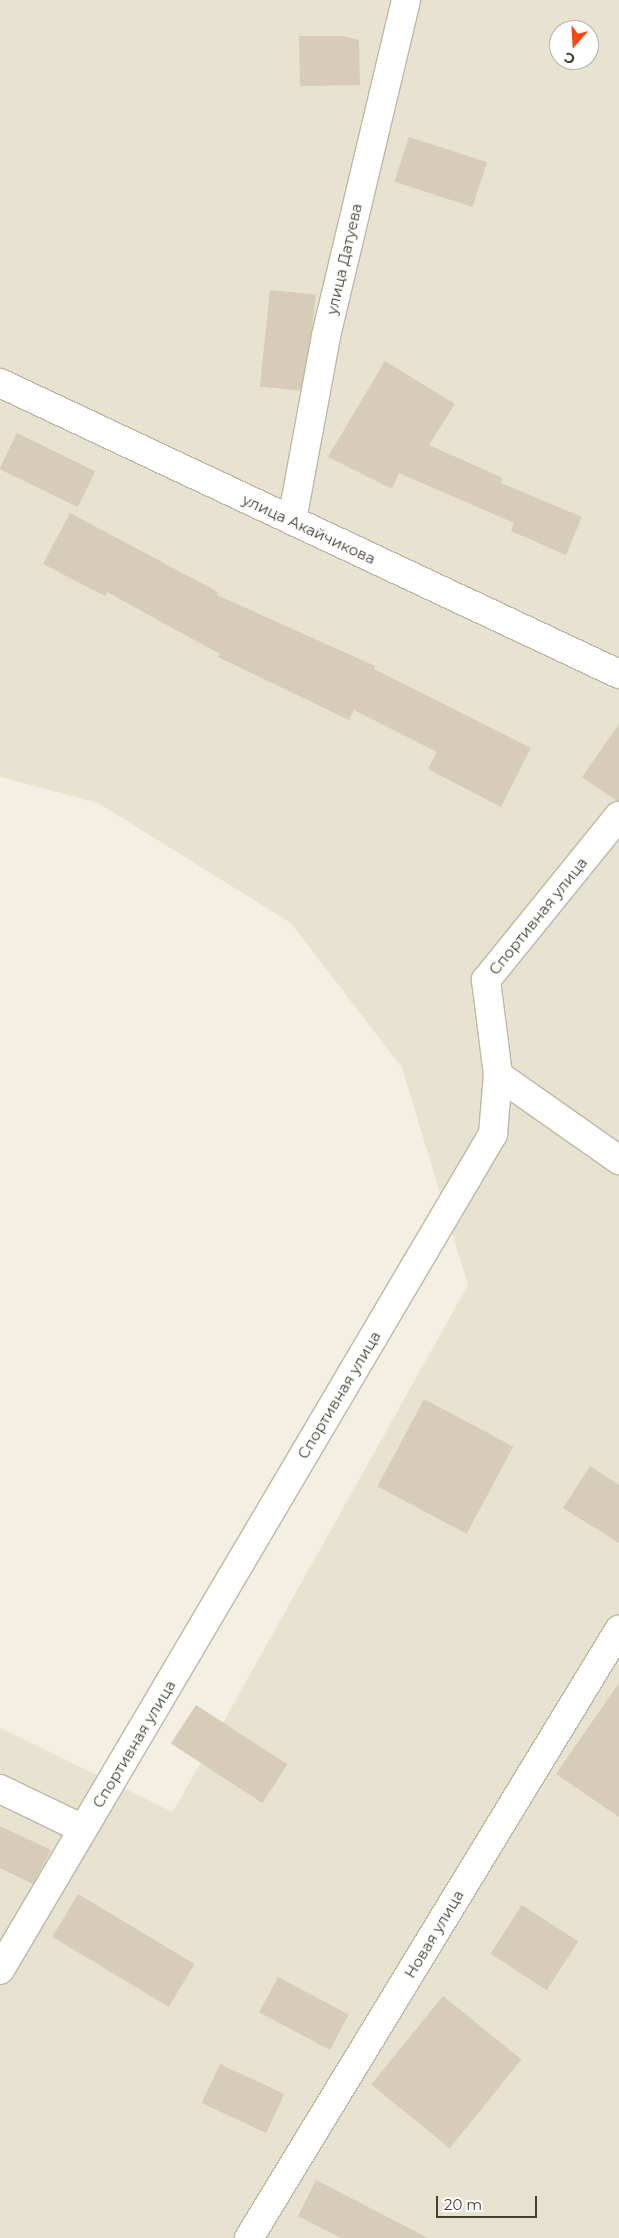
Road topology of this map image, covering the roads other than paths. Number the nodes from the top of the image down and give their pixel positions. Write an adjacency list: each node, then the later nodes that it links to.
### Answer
1 (406, 0): 3 (street, улица Датуева)
2 (0, 383): 3 (street, улица Акайчикова)
3 (292, 520): 4 (street, улица Акайчикова)
4 (619, 674)
5 (619, 816): 6 (street, Спортивная улица)
6 (498, 1075): 7 (street); 10 (street, Спортивная улица)
7 (619, 1160)
8 (619, 1630): 12 (street, Новая улица)
9 (0, 1789): 10 (street)
10 (84, 1829): 11 (street, Спортивная улица)
11 (0, 1970)
12 (249, 2238)

